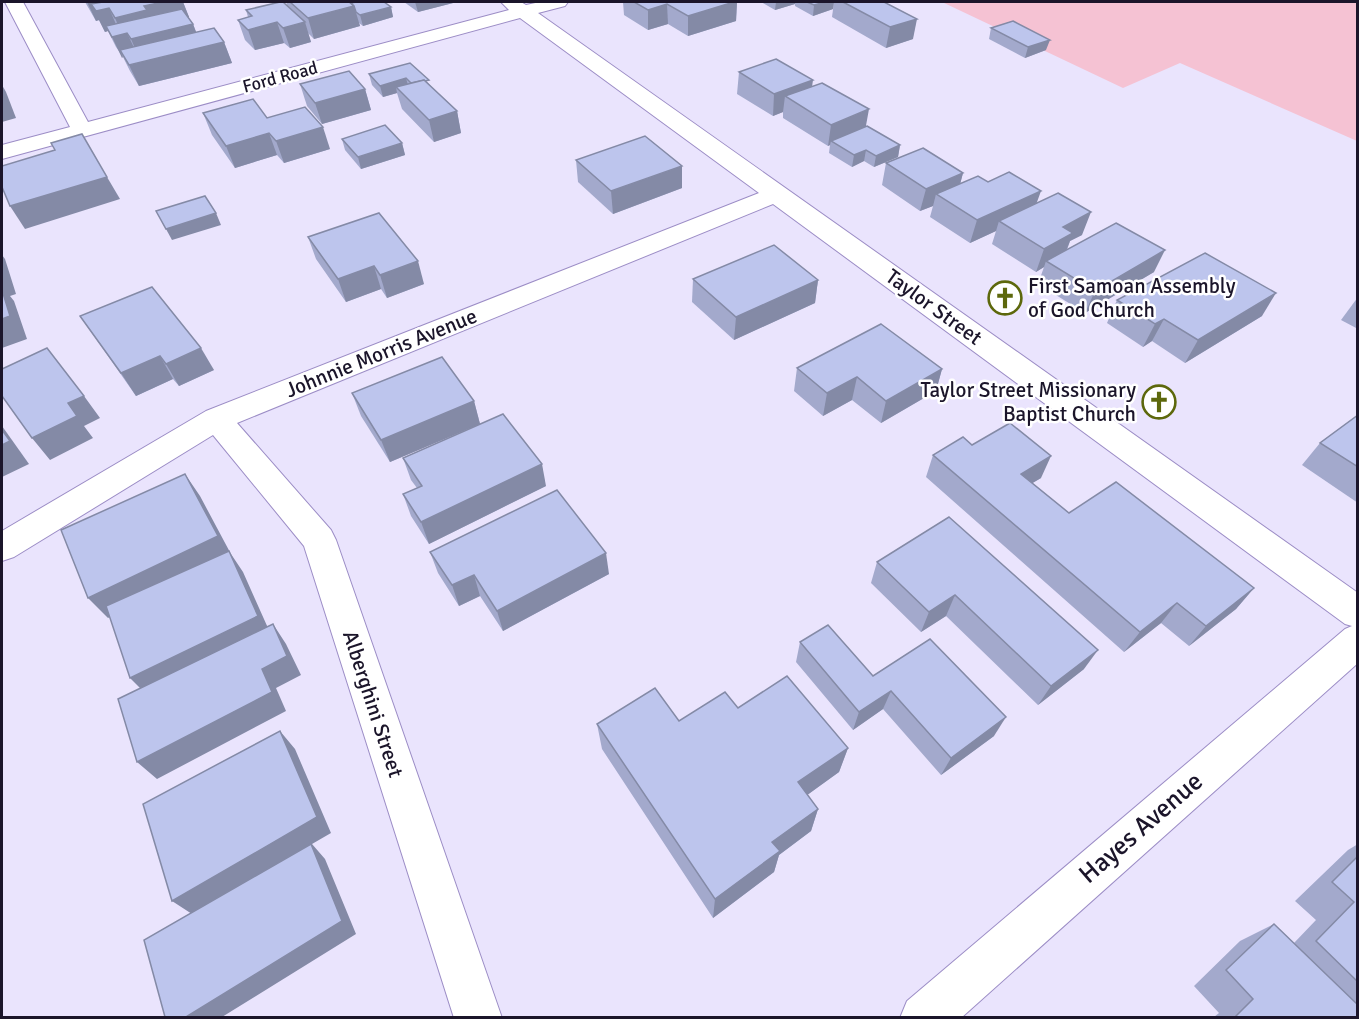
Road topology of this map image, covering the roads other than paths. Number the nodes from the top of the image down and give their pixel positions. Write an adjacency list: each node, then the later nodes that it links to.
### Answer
1 (14, 2): 3 (street); 5 (street)
2 (559, 2): 4 (street, Ford Road)
3 (2, 5)
4 (516, 6): 5 (street, Ford Road); 7 (street, Taylor Street)
5 (82, 130): 6 (street, Ford Road)
6 (2, 152)
7 (777, 194): 8 (street, Johnnie Morris Avenue); 10 (street, Taylor Street)
8 (218, 419): 9 (street, Johnnie Morris Avenue); 12 (street, Alberghini Street)
9 (2, 547)
10 (1358, 613)
11 (1358, 639): 13 (street, Hayes Avenue)
12 (478, 1017)
13 (924, 1017)

